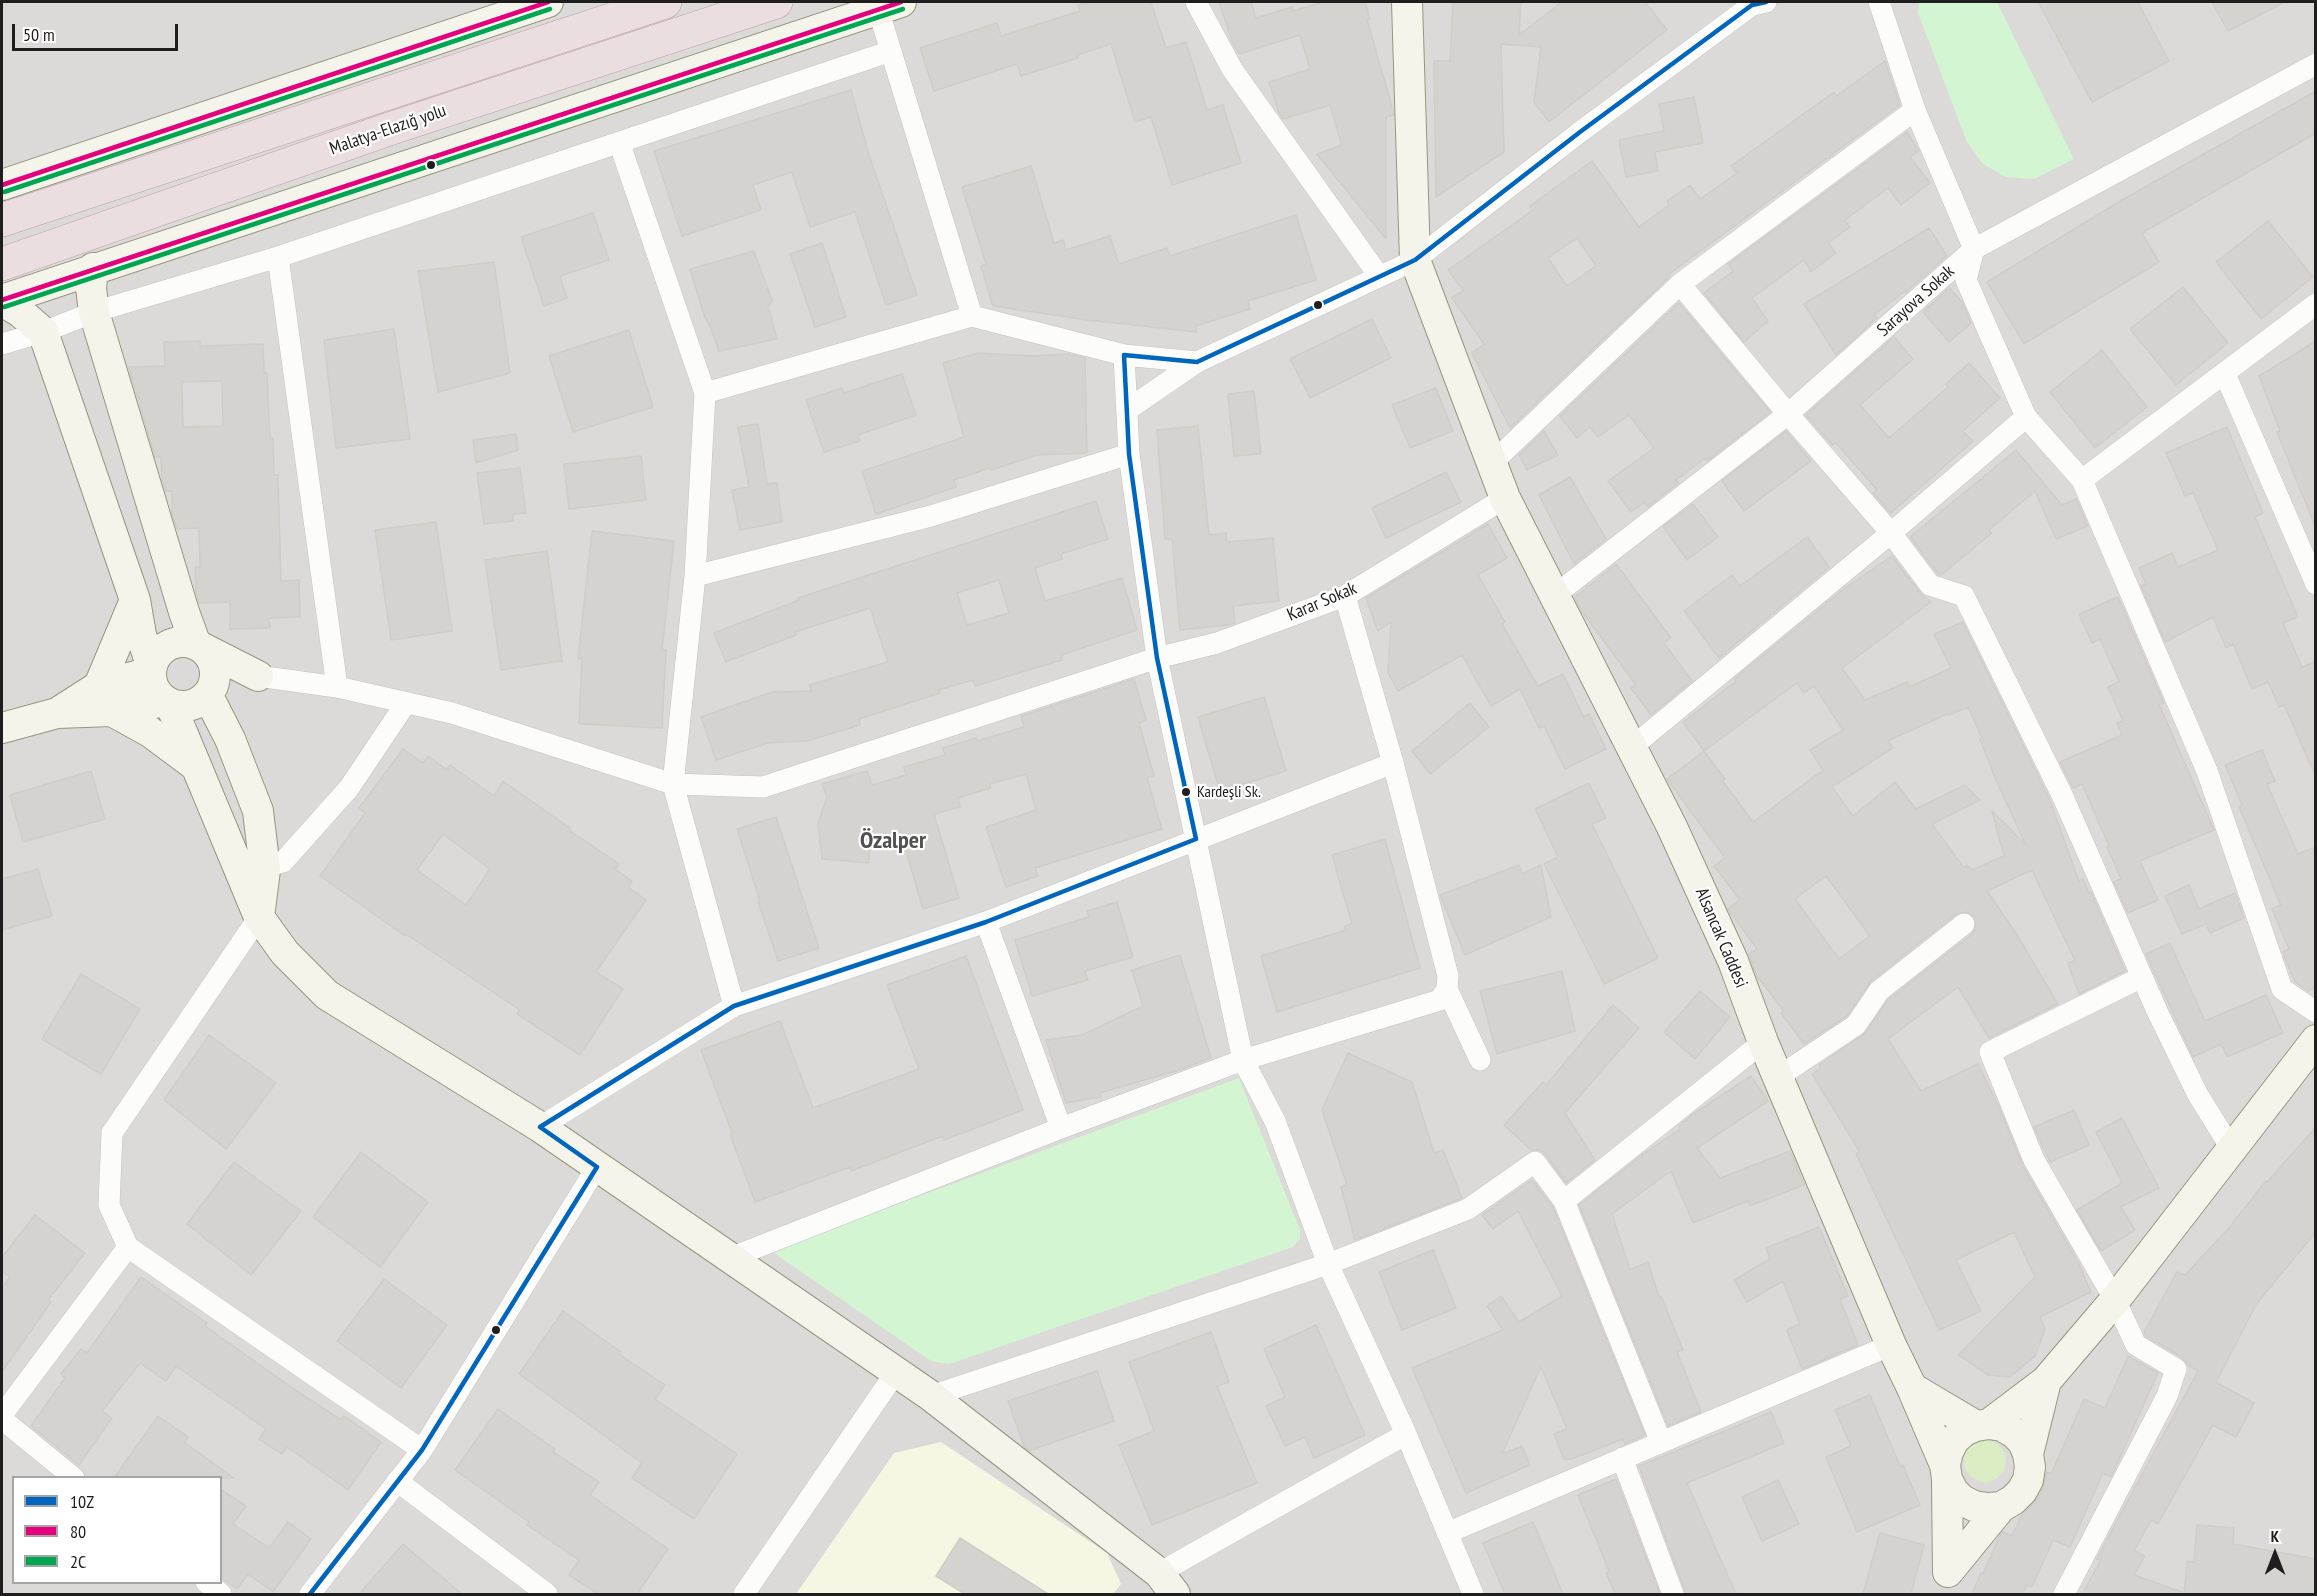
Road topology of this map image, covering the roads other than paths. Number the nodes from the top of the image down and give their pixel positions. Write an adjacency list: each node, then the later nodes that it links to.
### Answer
1 (548, 2): 13 (street)
2 (665, 2): 14 (highway, Malatya-Elazığ yolu)
3 (776, 2): 18 (highway, Malatya-Elazığ yolu)
4 (1196, 2): 20 (street)
5 (1407, 2): 17 (street, Alsancak Caddesi)
6 (1766, 2): 17 (street)
7 (1879, 2): 11 (street)
8 (889, 5): 9 (street); 19 (street)
9 (891, 51): 12 (street); 25 (street)
10 (2316, 64): 15 (street, Sarayova Sokak)
11 (1915, 110): 15 (street); 21 (street)
12 (619, 142): 16 (street); 31 (street)
13 (2, 185)
14 (2, 220)
15 (1974, 249): 33 (street, Sarayova Sokak); 34 (street)
16 (278, 257): 24 (street); 49 (street)
17 (1415, 260): 20 (street); 36 (street, Alsancak Caddesi)
18 (2, 264)
19 (93, 268): 22 (street); 24 (street)
20 (1379, 276): 29 (street)
21 (1680, 284): 33 (street); 36 (street)
22 (2, 300): 26 (street)
23 (2316, 304): 30 (street)
24 (94, 312): 26 (street); 45 (street)
25 (972, 316): 28 (street); 31 (street)
26 (44, 332): 27 (street); 44 (street)
27 (2, 344)
28 (1124, 355): 29 (street); 32 (street)
29 (1197, 362): 32 (street)
30 (2225, 374): 37 (street); 41 (street)
31 (705, 393): 40 (street)
32 (1127, 410): 35 (street)
33 (1788, 414): 39 (street); 43 (street, Sarayova Sokak)
34 (2026, 417): 37 (street); 39 (street)
35 (1129, 454): 40 (street); 46 (street)
36 (1492, 463): 38 (street, Alsancak Caddesi)
37 (2082, 480): 67 (street)
38 (1505, 498): 42 (street, Karar Sokak); 43 (street, Alsancak Caddesi)
39 (1891, 533): 55 (street); 64 (street)
40 (695, 576): 58 (street)
41 (2316, 584)
42 (1345, 596): 46 (street, Karar Sokak); 56 (street)
43 (1555, 596): 55 (street, Alsancak Caddesi)
44 (135, 600): 47 (street); 51 (street)
45 (199, 647): 47 (street); 48 (street); 50 (street)
46 (1157, 658): 58 (street, Karar Sokak); 59 (street)
47 (152, 669): 51 (street); 52 (street)
48 (258, 676): 49 (street, Karar Sokak); 50 (street)
49 (337, 687): 53 (street, Karar Sokak)
50 (209, 694): 52 (street); 60 (street)
51 (106, 698): 52 (street); 54 (street); 57 (street)
52 (167, 702): 57 (street)
53 (406, 703): 58 (street, Karar Sokak); 60 (street)
54 (2, 728)
55 (1632, 747): 69 (street, Alsancak Caddesi)
56 (1393, 762): 59 (street); 65 (street)
57 (193, 764): 61 (street)
58 (673, 784): 66 (street)
59 (1196, 839): 62 (street); 70 (street)
60 (265, 867): 61 (street)
61 (259, 917): 73 (street); 78 (street)
62 (986, 922): 66 (street); 74 (street)
63 (1964, 924): 72 (street)
64 (2142, 977): 75 (street); 81 (street)
65 (1447, 989): 70 (street); 71 (street)
66 (734, 1006): 73 (street)
67 (2316, 1012)
68 (2316, 1040): 75 (street)
69 (1763, 1042): 72 (street, Alsancak Caddesi); 77 (street)
70 (1243, 1060): 74 (street); 80 (street)
71 (1480, 1060)
72 (1778, 1077): 82 (street, Alsancak Caddesi)
73 (540, 1127): 76 (street)
74 (1061, 1128): 79 (street)
75 (2231, 1148): 81 (street)
76 (597, 1167): 79 (street); 91 (street)
77 (1564, 1201): 80 (street); 90 (street)
78 (129, 1248): 87 (street); 91 (street)
79 (730, 1258): 83 (street)
80 (1328, 1264): 86 (street); 89 (street)
81 (2115, 1300): 84 (street); 108 (street)
82 (1891, 1345): 85 (street, Alsancak Caddesi); 90 (street)
83 (896, 1372): 86 (street); 105 (street)
84 (2046, 1381): 88 (street); 92 (street)
85 (1912, 1388): 88 (street); 94 (street, Alsancak Caddesi)
86 (931, 1396): 101 (street)
87 (2, 1417): 95 (street)
88 (1983, 1425): 92 (street); 94 (street)
89 (1406, 1434): 98 (street); 101 (street)
90 (1661, 1442): 93 (street)
91 (422, 1450): 96 (street)
92 (2028, 1454): 97 (street)
93 (1622, 1458): 98 (street); 107 (street)
94 (1946, 1472): 97 (street); 99 (street)
95 (72, 1476)
96 (398, 1481): 103 (street); 104 (street)
97 (2001, 1507): 99 (street)
98 (1447, 1533): 106 (street)
99 (1943, 1583)
100 (208, 1584): 102 (street)
101 (1167, 1584)
102 (221, 1594)
103 (310, 1594)
104 (546, 1594)
105 (744, 1594)
106 (1473, 1594)
107 (1673, 1594)
108 (2064, 1594)

